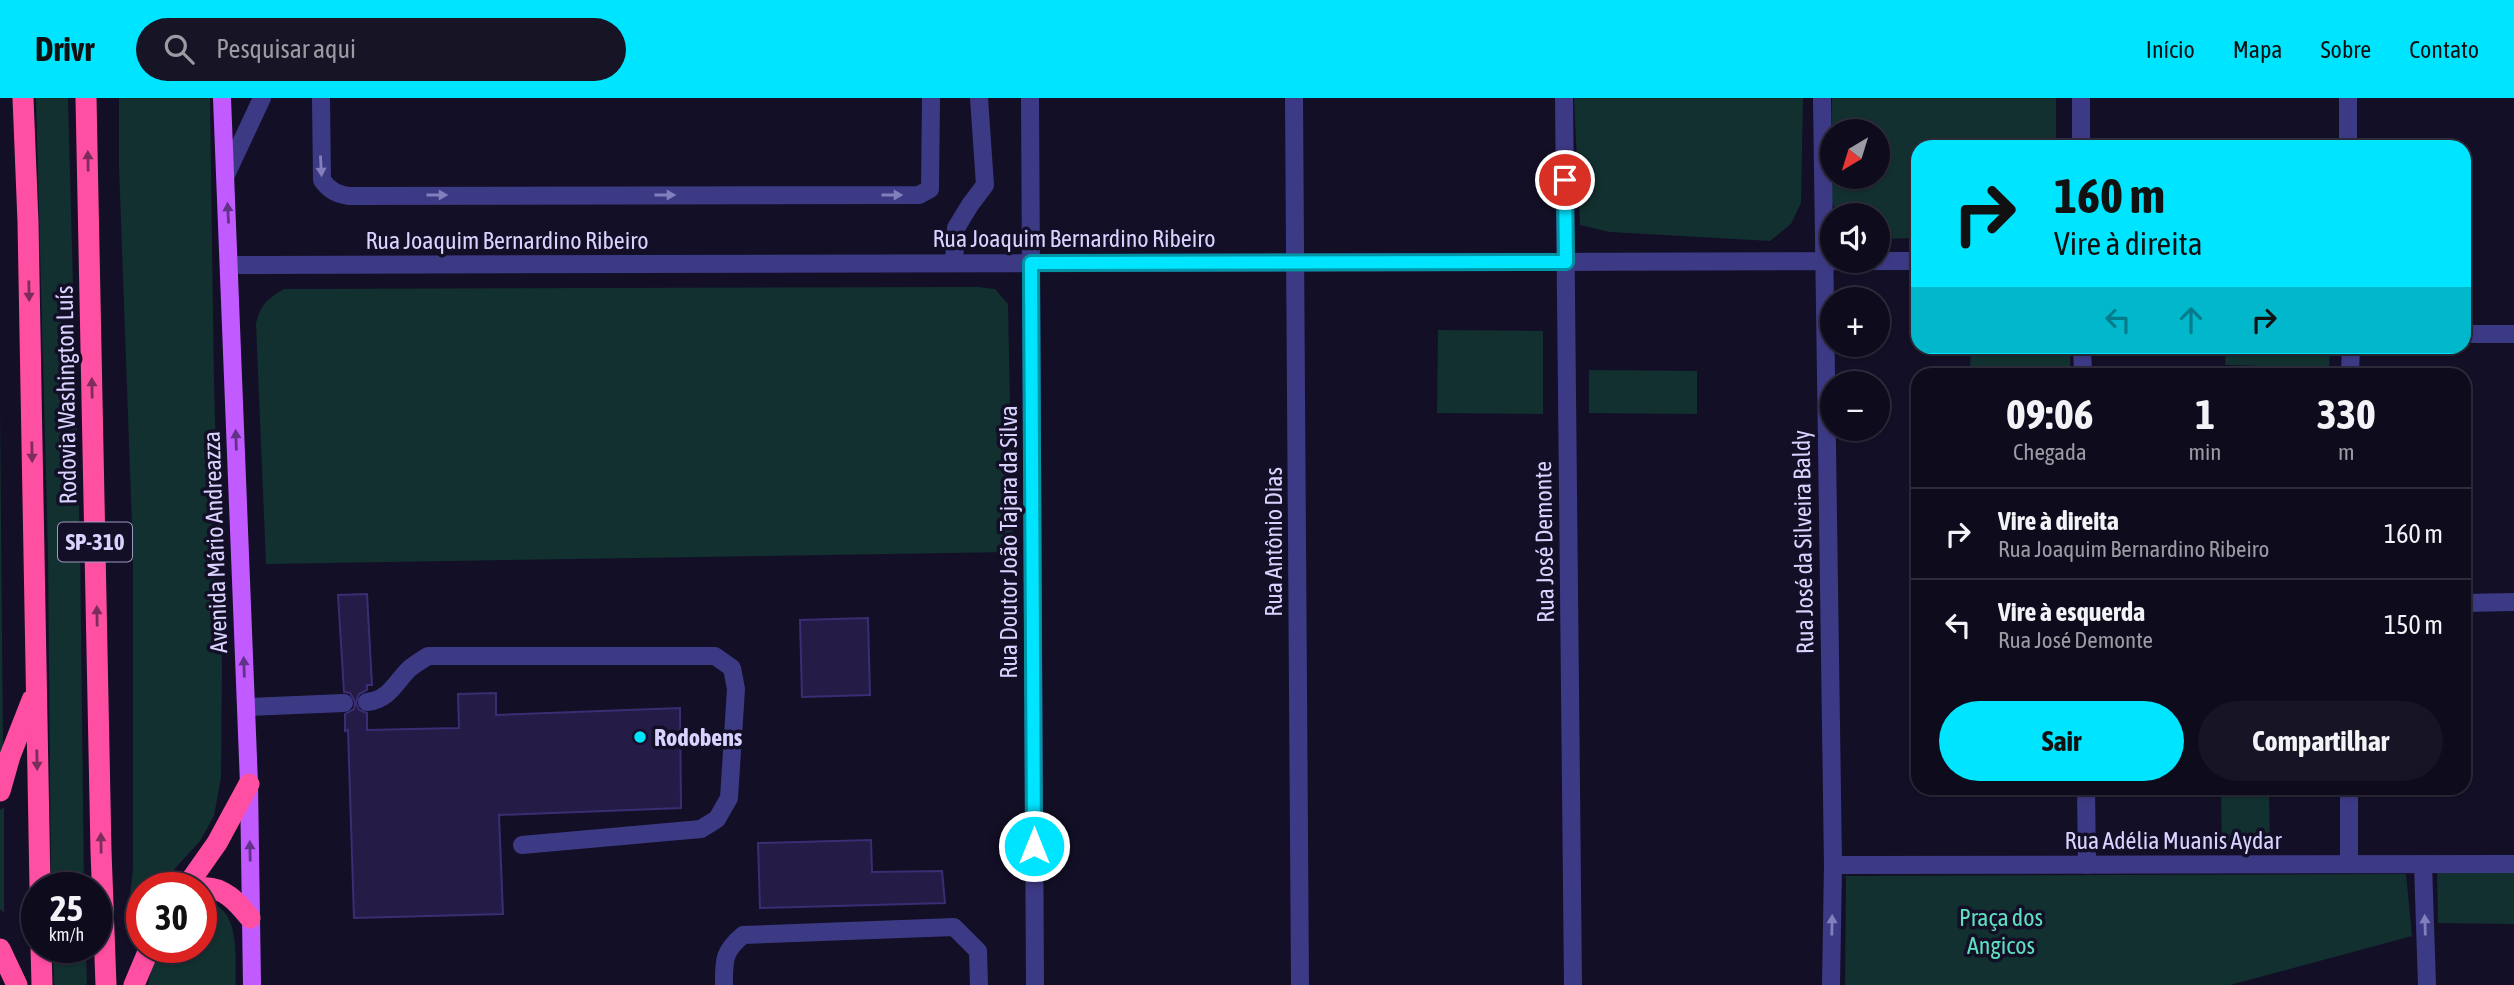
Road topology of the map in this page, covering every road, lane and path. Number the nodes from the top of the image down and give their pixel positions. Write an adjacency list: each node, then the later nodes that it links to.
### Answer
1 (23, 98): 31 (highway, Rodovia Washington Luís / SP-310, one-way to 31)
2 (86, 98): 54 (highway, Rodovia Washington Luís / SP-310, one-way to 2)
3 (222, 98): 16 (main road, Avenida Mário Andreazza)
4 (262, 98): 16 (street)
5 (321, 98): 6 (street, one-way to 6)
6 (931, 98)
7 (979, 98): 23 (street)
8 (1030, 98): 24 (street, Rua Doutor João Tajara da Silva)
9 (1294, 98): 21 (street, Rua Antônio Dias)
10 (1564, 98): 22 (street, Rua José Demonte)
11 (1822, 98): 17 (street, Rua José da Silveira Baldy)
12 (2081, 98): 14 (street)
13 (2348, 98): 15 (street)
14 (2081, 140)
15 (2348, 140)
16 (226, 174): 25 (main road, Avenida Mário Andreazza, one-way to 16)
17 (1823, 203)
18 (1820, 261): 22 (street, Rua Joaquim Bernardino Ribeiro)
19 (1890, 261): 20 (street, Rua Joaquim Bernardino Ribeiro)
20 (1911, 261)
21 (1296, 262): 22 (street, Rua Joaquim Bernardino Ribeiro); 24 (street, Rua Joaquim Bernardino Ribeiro); 60 (street, Rua Antônio Dias)
22 (1566, 262): 61 (street, Rua José Demonte)
23 (954, 263): 24 (street, Rua Joaquim Bernardino Ribeiro); 25 (street, Rua Joaquim Bernardino Ribeiro)
24 (1031, 263): 59 (street, Rua Doutor João Tajara da Silva)
25 (230, 265): 34 (main road, Avenida Mário Andreazza, one-way to 25)
26 (1823, 273): 43 (street, Rua José da Silveira Baldy)
27 (2471, 334): 28 (street)
28 (2514, 334)
29 (2514, 602): 30 (street)
30 (2471, 603)
31 (36, 692): 36 (highway); 45 (highway, Rodovia Washington Luís / SP-310, one-way to 45)
32 (367, 702): 39 (street)
33 (344, 703): 34 (street)
34 (246, 708): 35 (main road, Avenida Mário Andreazza)
35 (248, 785): 46 (highway); 48 (main road, Avenida Mário Andreazza, one-way to 35)
36 (0, 791)
37 (2086, 795): 44 (street)
38 (2349, 795): 40 (street)
39 (522, 845)
40 (2349, 864): 41 (street, Rua Adélia Muanis Aydar); 44 (street, Rua Adélia Muanis Aydar)
41 (2423, 864): 42 (street, Rua Adélia Muanis Aydar); 63 (street, one-way to 41)
42 (2514, 864)
43 (1833, 865): 44 (street, Rua Adélia Muanis Aydar); 62 (street, Rua José da Silveira Baldy, one-way to 43)
44 (2087, 865)
45 (40, 872)
46 (197, 872)
47 (217, 890): 48 (highway)
48 (250, 918): 56 (main road, Avenida Mário Andreazza)
49 (0, 949): 52 (highway)
50 (41, 963): 53 (highway)
51 (143, 963): 55 (highway)
52 (17, 985)
53 (42, 985)
54 (106, 985)
55 (134, 985)
56 (252, 985)
57 (724, 985): 58 (street)
58 (979, 985)
59 (1035, 985)
60 (1300, 985)
61 (1573, 985)
62 (1831, 985)
63 (2427, 985)

